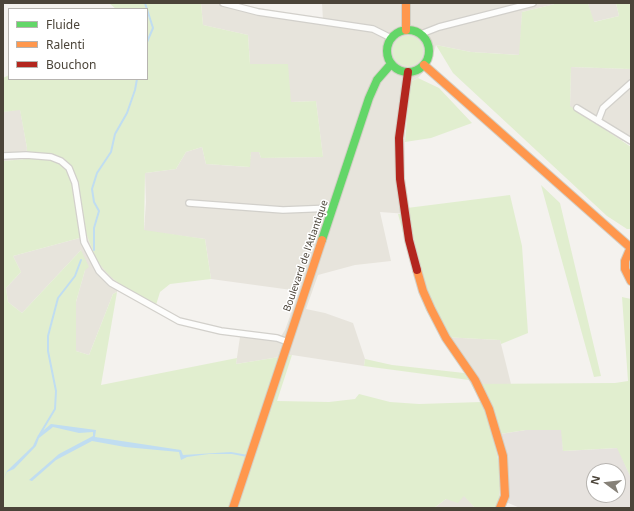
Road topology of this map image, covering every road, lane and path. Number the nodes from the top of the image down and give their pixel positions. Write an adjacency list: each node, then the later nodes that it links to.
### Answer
1 (223, 3): 6 (street)
2 (406, 3): 4 (main road)
3 (532, 3): 5 (street)
4 (406, 30): 5 (main road); 6 (main road)
5 (421, 34): 8 (main road)
6 (391, 38): 7 (main road)
7 (392, 64): 9 (main road); 16 (main road, Boulevard de l'Atlantique)
8 (424, 65): 9 (main road); 17 (main road)
9 (408, 72): 21 (main road)
10 (631, 83): 12 (street)
11 (577, 108): 12 (street)
12 (598, 121): 13 (street)
13 (631, 141)
14 (3, 156): 19 (street)
15 (189, 203): 16 (street)
16 (333, 208): 19 (main road, Boulevard de l'Atlantique)
17 (631, 248): 18 (main road)
18 (631, 281)
19 (288, 342): 20 (main road, Boulevard de l'Atlantique)
20 (234, 508)
21 (500, 508)

